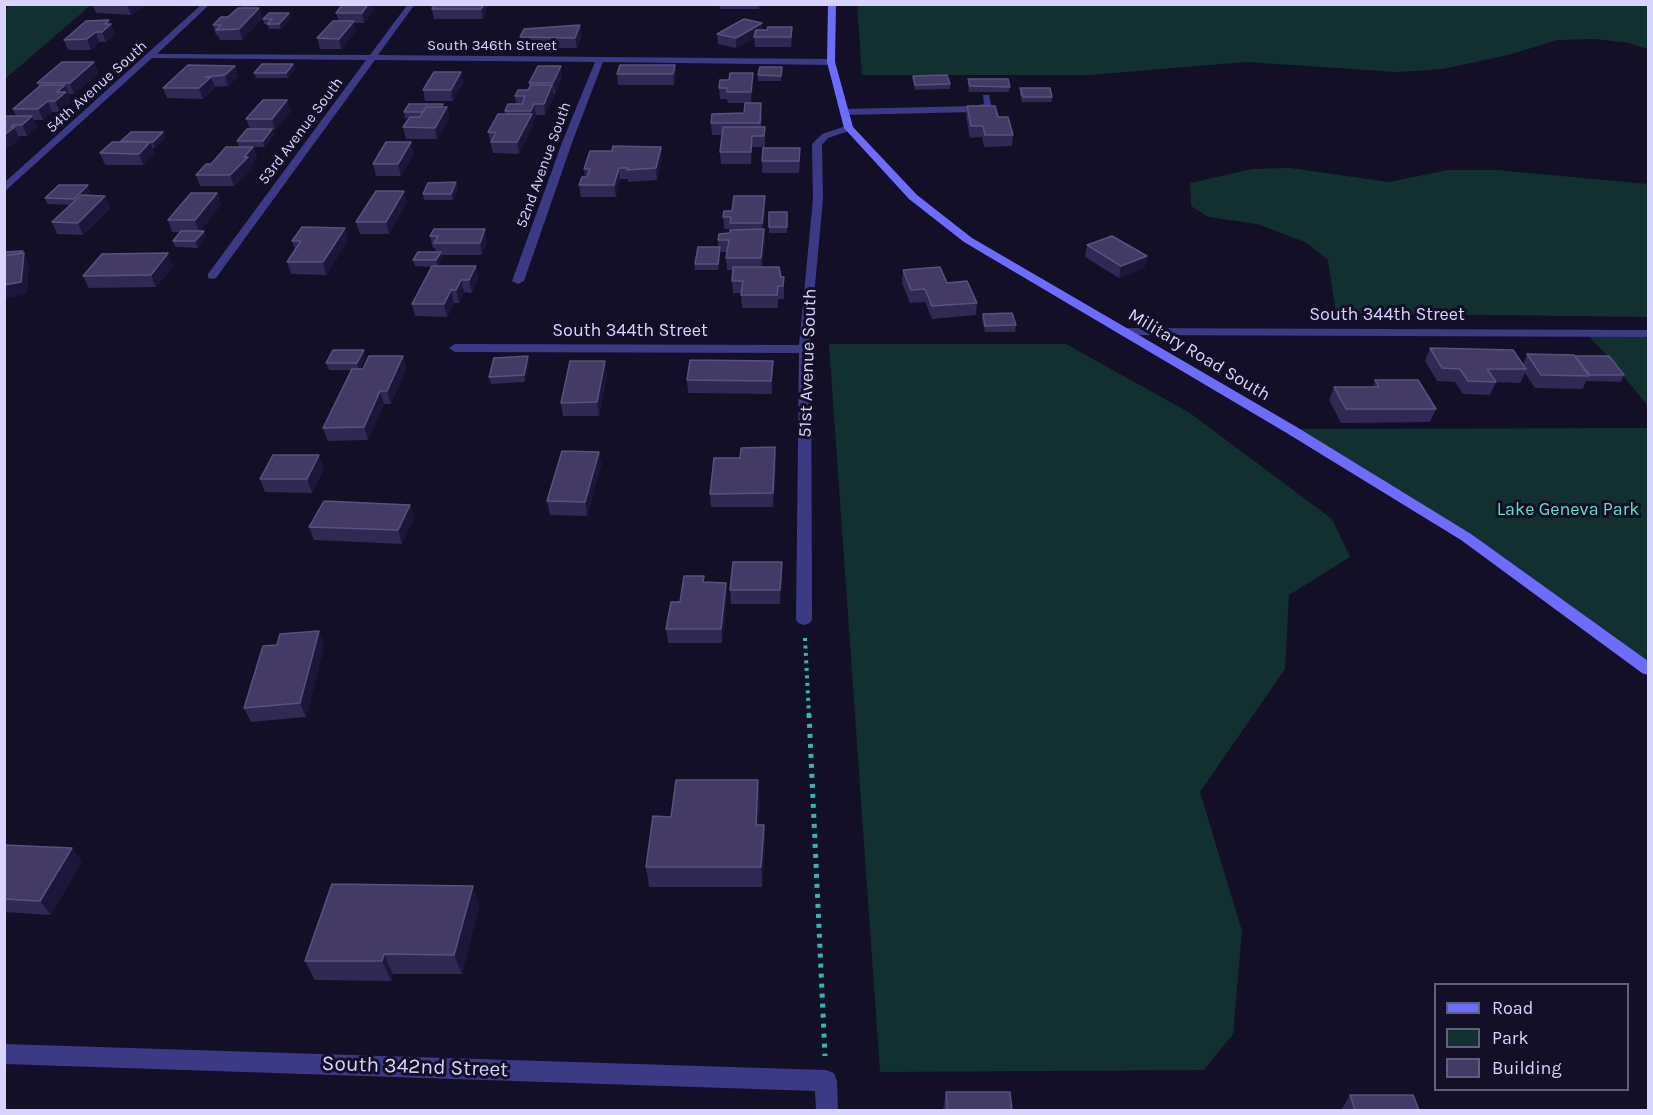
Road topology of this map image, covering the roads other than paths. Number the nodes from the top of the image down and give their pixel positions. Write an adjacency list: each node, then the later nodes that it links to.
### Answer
1 (207, 4): 4 (street, 54th Avenue South)
2 (412, 4): 5 (street, 53rd Avenue South)
3 (832, 4): 7 (main road, Military Road South)
4 (153, 56): 5 (street, South 346th Street); 11 (street, 54th Avenue South)
5 (373, 59): 6 (street, South 346th Street); 12 (street, 53rd Avenue South)
6 (600, 60): 7 (street, South 346th Street); 13 (street, 52nd Avenue South)
7 (831, 62): 9 (main road, Military Road South)
8 (986, 97): 9 (street)
9 (844, 112): 10 (main road, Military Road South)
10 (849, 129): 14 (main road, Military Road South); 17 (street, 51st Avenue South)
11 (4, 189)
12 (212, 276)
13 (518, 281)
14 (1125, 332): 15 (street, South 344th Street); 19 (main road, Military Road South)
15 (1648, 334)
16 (455, 348): 17 (street, South 344th Street)
17 (805, 349): 18 (street, 51st Avenue South)
18 (804, 619)
19 (1648, 669)
20 (4, 1054): 21 (street, South 342nd Street)
21 (827, 1110)

